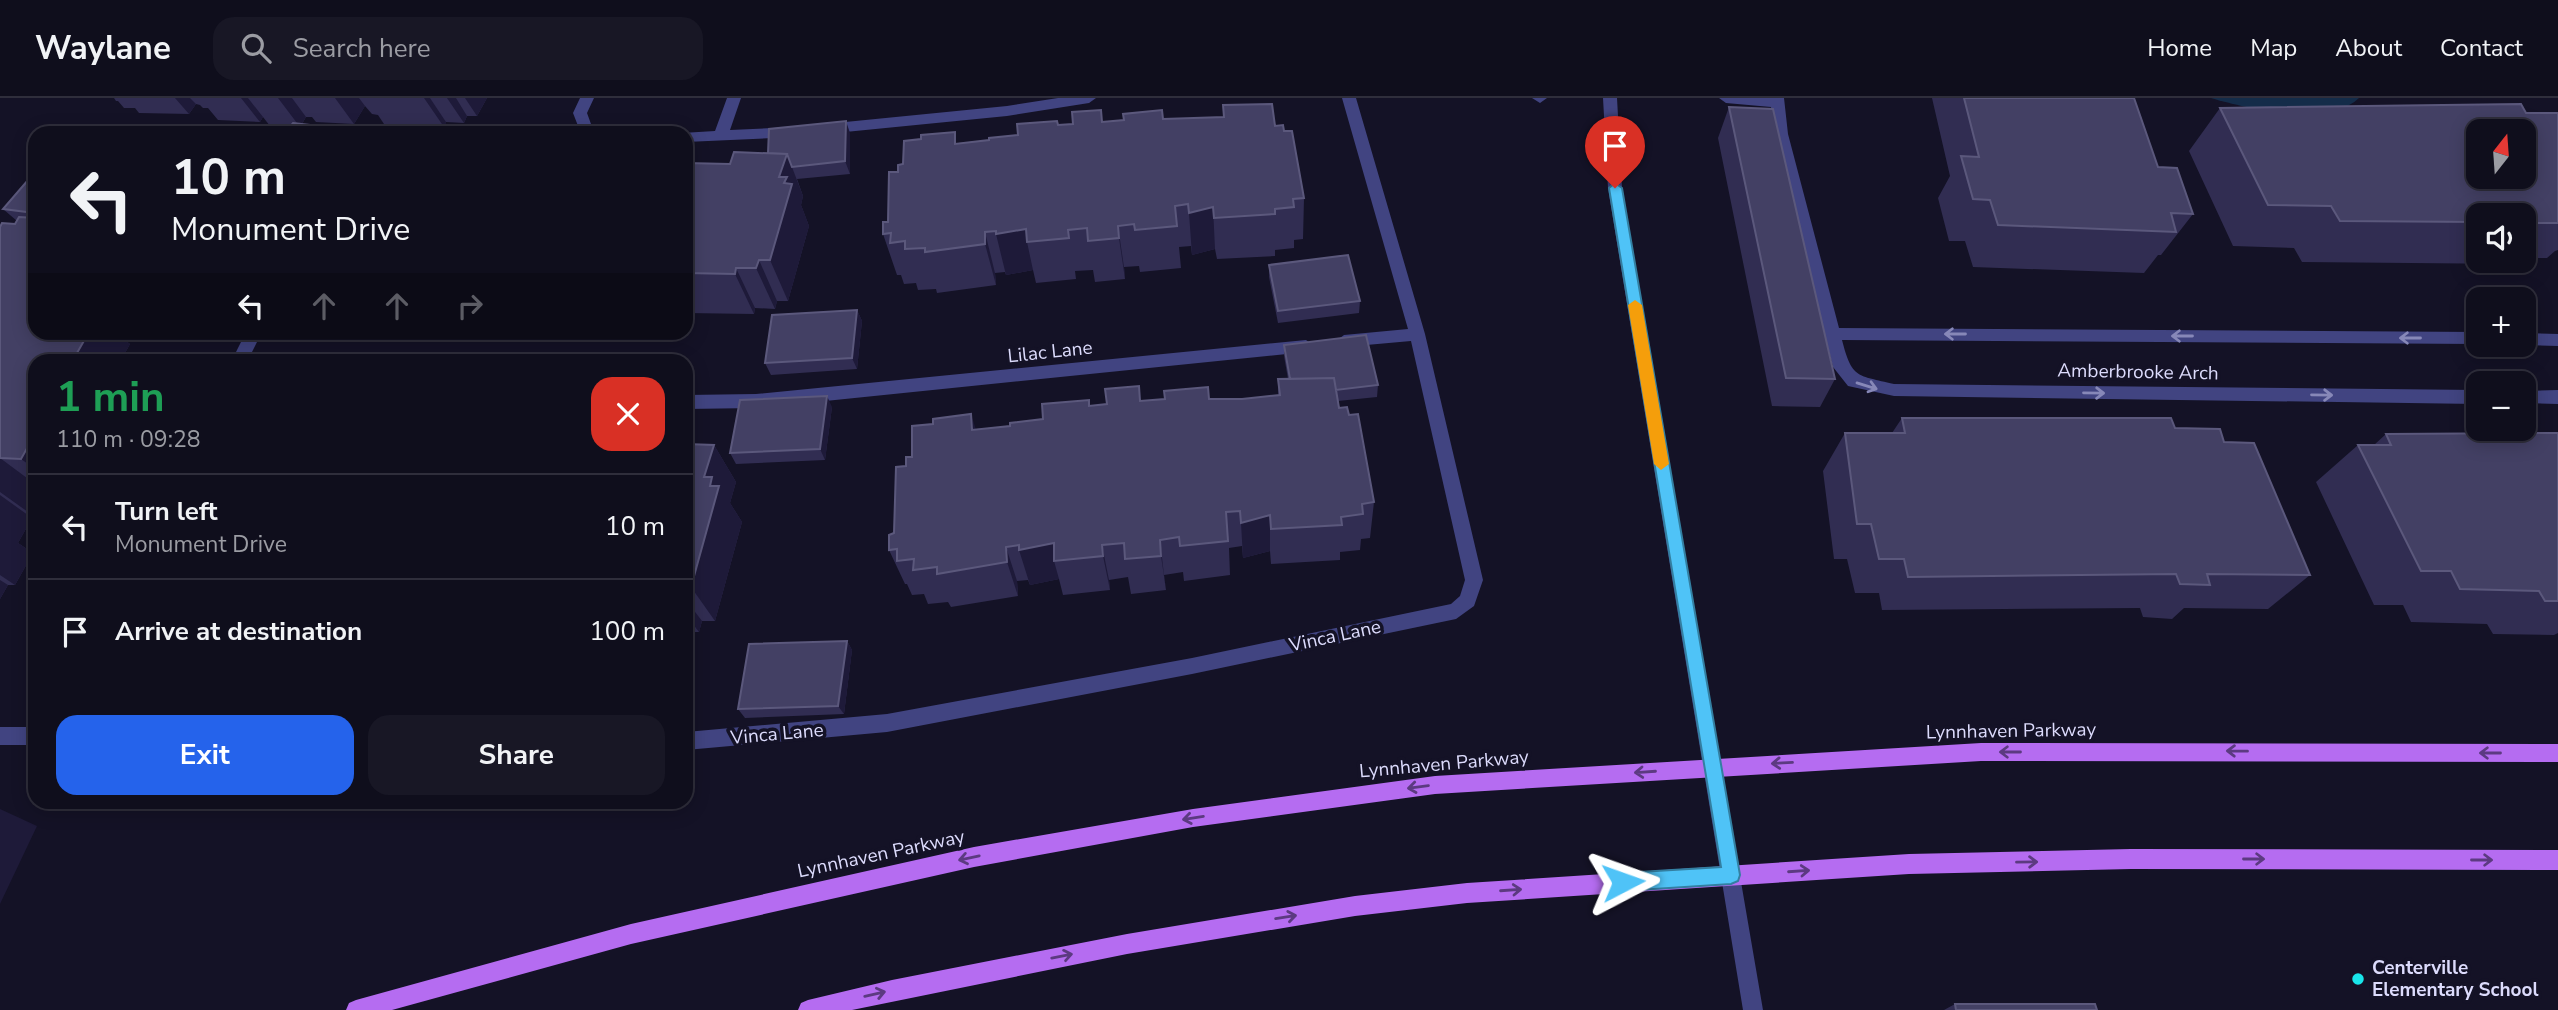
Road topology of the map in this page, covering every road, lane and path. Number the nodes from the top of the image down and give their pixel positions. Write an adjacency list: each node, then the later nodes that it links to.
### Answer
1 (587, 98): 8 (street)
2 (734, 98): 9 (street)
3 (1089, 98): 9 (street)
4 (1349, 98): 11 (street, Vinca Lane)
5 (1610, 98): 24 (street)
6 (1726, 98): 7 (street, Amberbrooke Arch)
7 (1777, 100): 12 (street, Amberbrooke Arch)
8 (585, 126)
9 (721, 135): 10 (street)
10 (693, 137)
11 (1417, 334): 19 (street, Lilac Lane); 22 (street, Vinca Lane)
12 (1832, 334): 13 (street, Amberbrooke Arch, one-way to 12); 16 (street, Amberbrooke Arch, one-way to 16)
13 (2466, 338)
14 (2536, 339): 15 (street)
15 (2558, 340)
16 (2466, 397)
17 (2536, 397): 18 (street)
18 (2558, 397)
19 (693, 401)
20 (0, 736): 21 (street)
21 (28, 736)
22 (693, 740)
23 (2558, 752): 24 (main road, Lynnhaven Parkway, one-way to 24)
24 (1713, 767): 26 (street); 27 (main road, Lynnhaven Parkway, one-way to 27)
25 (2558, 860): 26 (main road, one-way to 25)
26 (1731, 875): 28 (main road, one-way to 26); 29 (street)
27 (356, 1010)
28 (808, 1010)
29 (1753, 1010)

